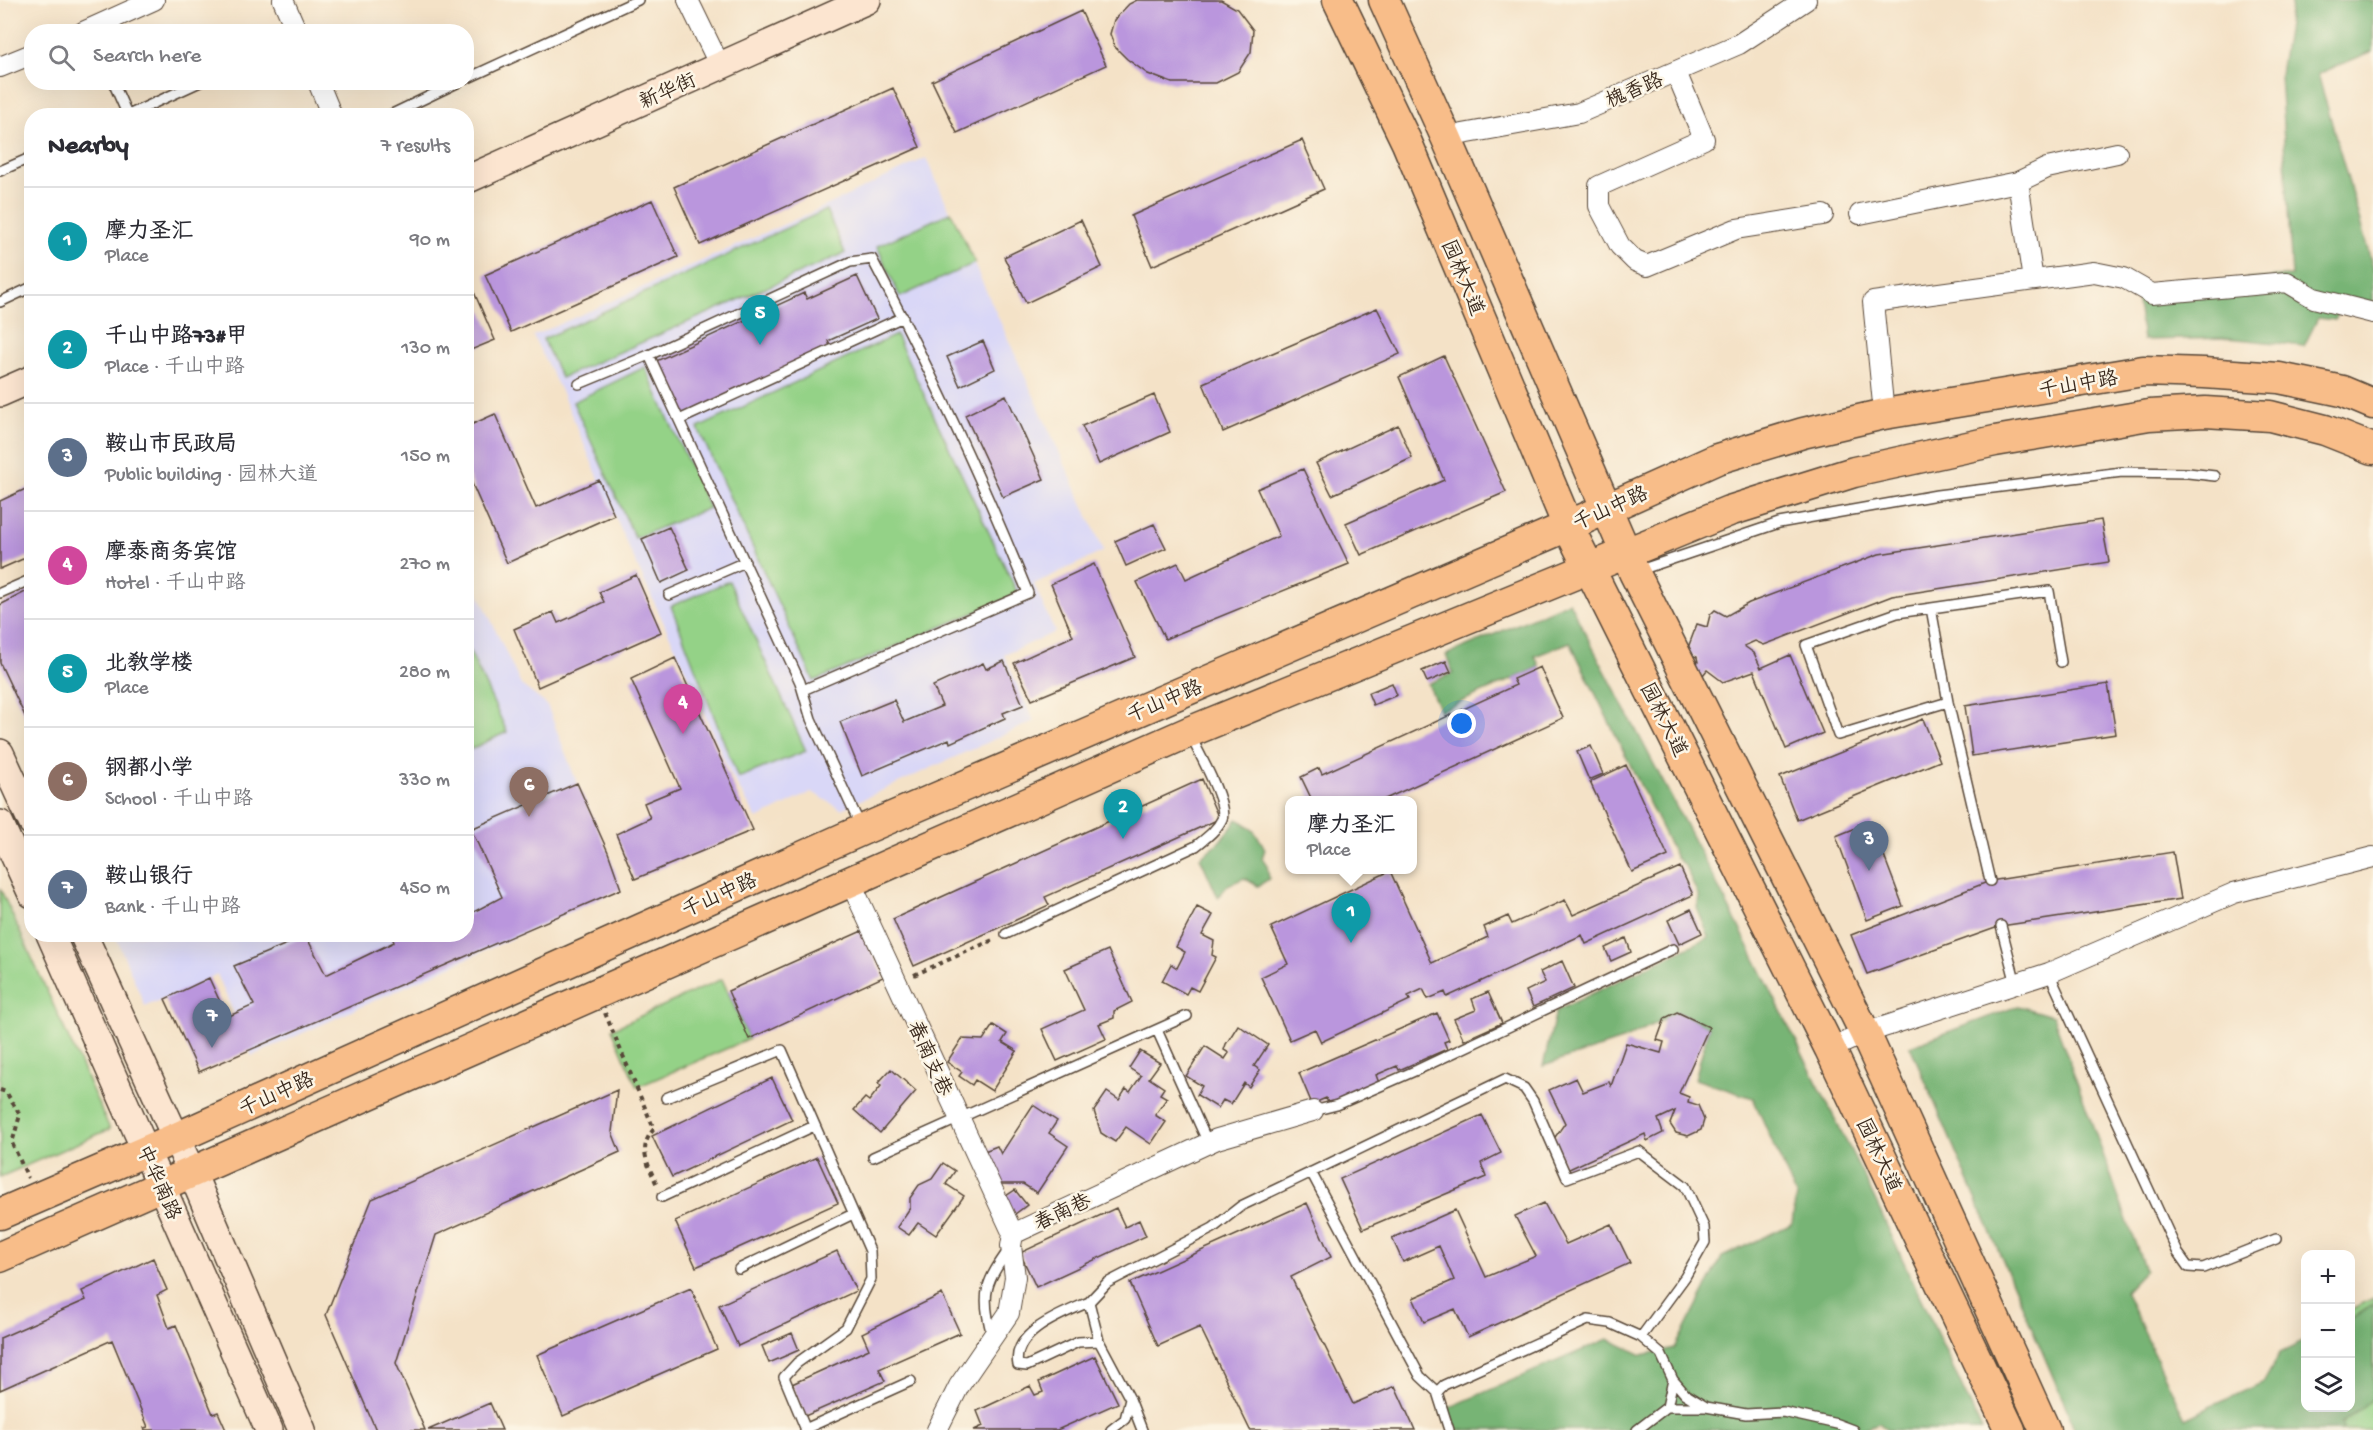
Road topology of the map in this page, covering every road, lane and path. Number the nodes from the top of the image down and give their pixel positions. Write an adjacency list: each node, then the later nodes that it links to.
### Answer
1 (154, 0): 9 (street)
2 (283, 0): 10 (street)
3 (638, 0): 15 (lane)
4 (688, 0): 13 (street)
5 (867, 0): 13 (main road, 新华街)
6 (1338, 0): 47 (main road, 园林大道)
7 (1384, 0): 24 (main road, 园林大道)
8 (1806, 0): 14 (street, 槐香路)
9 (103, 24)
10 (294, 24)
11 (24, 55): 12 (street)
12 (2, 59)
13 (720, 66): 28 (main road, 新华街)
14 (1676, 72): 24 (street, 槐香路); 31 (street)
15 (474, 75)
16 (116, 90): 20 (lane)
17 (182, 90): 21 (lane)
18 (321, 90): 22 (street)
19 (442, 90): 23 (lane)
20 (124, 108)
21 (142, 108)
22 (329, 108)
23 (405, 108)
24 (1446, 136): 46 (main road, 园林大道)
25 (2117, 153): 29 (street)
26 (24, 160): 27 (lane)
27 (0, 171)
28 (474, 176)
29 (2018, 182): 30 (street); 32 (street)
30 (1860, 214)
31 (1823, 215)
32 (2033, 280): 35 (street); 42 (street)
33 (24, 291): 34 (lane)
34 (0, 303)
35 (2373, 313)
36 (903, 317): 37 (lane); 43 (lane); 56 (lane)
37 (649, 355): 39 (lane); 43 (lane)
38 (24, 382): 40 (main road)
39 (579, 384)
40 (0, 393)
41 (2373, 404): 42 (main road, 千山中路)
42 (1884, 414): 46 (main road, 千山中路)
43 (679, 420): 48 (lane)
44 (2373, 449): 49 (main road, 千山中路)
45 (2215, 476): 49 (lane)
46 (1606, 508): 47 (main road, 千山中路); 49 (main road, 园林大道)
47 (1568, 526): 50 (main road, 园林大道); 62 (main road, 千山中路)
48 (745, 562): 53 (lane); 56 (lane)
49 (1630, 563): 50 (main road, 千山中路); 78 (main road, 园林大道)
50 (1588, 567): 58 (main road, 千山中路); 79 (main road, 园林大道)
51 (24, 582): 52 (lane)
52 (0, 593)
53 (669, 595)
54 (1931, 608): 55 (lane); 57 (lane); 57 (lane)
55 (2061, 662)
56 (803, 690): 62 (lane)
57 (1948, 702): 66 (lane)
58 (1189, 732): 65 (main road, 千山中路); 68 (lane)
59 (0, 753): 60 (main road)
60 (24, 805)
61 (0, 824): 64 (main road)
62 (862, 830): 85 (main road, 千山中路)
63 (2373, 858): 72 (street)
64 (24, 876)
65 (850, 881): 73 (street, 春南支巷); 75 (main road, 千山中路)
66 (1990, 881)
67 (2001, 926): 74 (lane)
68 (1006, 934): 73 (path)
69 (54, 942): 87 (main road, 中华南路)
70 (87, 942): 85 (main road)
71 (1673, 949): 82 (lane)
72 (2049, 973): 74 (street); 96 (lane)
73 (897, 983): 83 (street, 春南支巷)
74 (2016, 984): 78 (street)
75 (597, 993): 90 (main road, 千山中路); 92 (path)
76 (1187, 1016): 77 (lane)
77 (1157, 1030): 83 (lane); 86 (lane)
78 (1865, 1032): 79 (street); 120 (main road, 园林大道)
79 (1830, 1049): 119 (main road, 园林大道)
80 (0, 1090): 93 (path)
81 (666, 1098): 84 (lane)
82 (1313, 1111): 86 (street, 春南巷)
83 (958, 1119): 88 (lane); 97 (street, 春南支巷)
84 (814, 1126): 92 (lane); 95 (lane)
85 (176, 1138): 87 (main road, 千山中路); 90 (main road)
86 (1208, 1143): 97 (street, 春南巷)
87 (146, 1151): 91 (main road, 中华南路); 93 (main road, 千山中路)
88 (873, 1157)
89 (1311, 1172): 100 (lane); 101 (lane); 106 (lane)
90 (192, 1173): 91 (main road, 千山中路); 112 (main road)
91 (162, 1186): 98 (main road, 千山中路); 111 (main road, 中华南路)
92 (662, 1197)
93 (36, 1198): 94 (main road, 千山中路)
94 (0, 1214)
95 (853, 1214): 99 (lane); 113 (lane)
96 (2276, 1239)
97 (1012, 1240): 102 (street); 102 (lane)
98 (0, 1257)
99 (739, 1269)
100 (1089, 1302): 103 (lane); 103 (lane)
101 (1641, 1336): 104 (lane); 106 (lane)
102 (992, 1337): 114 (street)
103 (1099, 1341): 107 (lane)
104 (1673, 1380): 108 (lane); 109 (lane)
105 (911, 1381): 113 (lane)
106 (1437, 1392): 117 (lane)
107 (1130, 1399): 115 (lane); 116 (lane)
108 (1667, 1407): 109 (lane); 110 (lane)
109 (1706, 1407): 118 (lane)
110 (1639, 1429)
111 (268, 1430)
112 (302, 1430)
113 (806, 1430)
114 (937, 1430)
115 (1111, 1430)
116 (1142, 1430)
117 (1449, 1430)
118 (1853, 1430)
119 (2010, 1430)
120 (2045, 1430)

